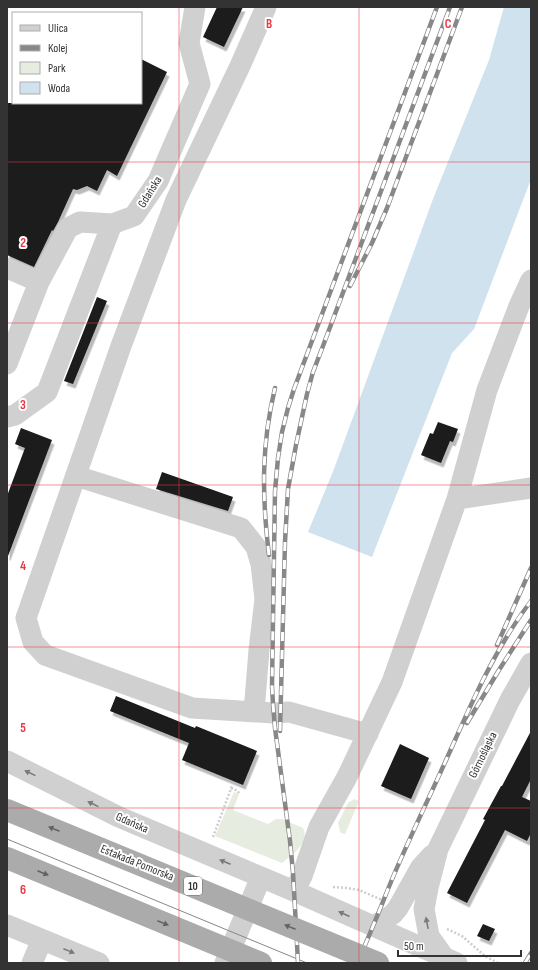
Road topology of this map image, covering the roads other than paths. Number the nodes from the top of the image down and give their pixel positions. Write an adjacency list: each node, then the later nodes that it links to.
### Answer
1 (195, 7): 3 (street, Gdańska)
2 (266, 7): 9 (street)
3 (112, 224): 6 (street, Gdańska); 8 (street)
4 (7, 268): 6 (street)
5 (531, 280): 11 (street)
6 (39, 282): 7 (street, Gdańska)
7 (7, 364)
8 (7, 417)
9 (76, 476): 13 (street); 13 (street)
10 (531, 488): 11 (street)
11 (457, 499): 14 (street)
12 (531, 663): 17 (street, Górnośląska)
13 (254, 712): 14 (street)
14 (368, 734): 20 (street)
15 (7, 761): 19 (street, Gdańska, one-way to 15)
16 (7, 810): 29 (main road, Estakada Pomorska / 10, one-way to 16, bridge)
17 (438, 849): 22 (street, Górnośląska); 24 (street, Górnośląska, one-way to 17)
18 (7, 858): 28 (main road, one-way to 28, bridge)
19 (261, 877): 20 (street, Gdańska); 27 (street)
20 (294, 891): 22 (street, Gdańska, one-way to 20)
21 (7, 925): 23 (street)
22 (373, 926): 24 (street, Gdańska)
23 (42, 940): 25 (street); 26 (street, one-way to 26)
24 (450, 960)
25 (32, 963)
26 (99, 963)
27 (225, 963)
28 (261, 963)
29 (378, 963)

